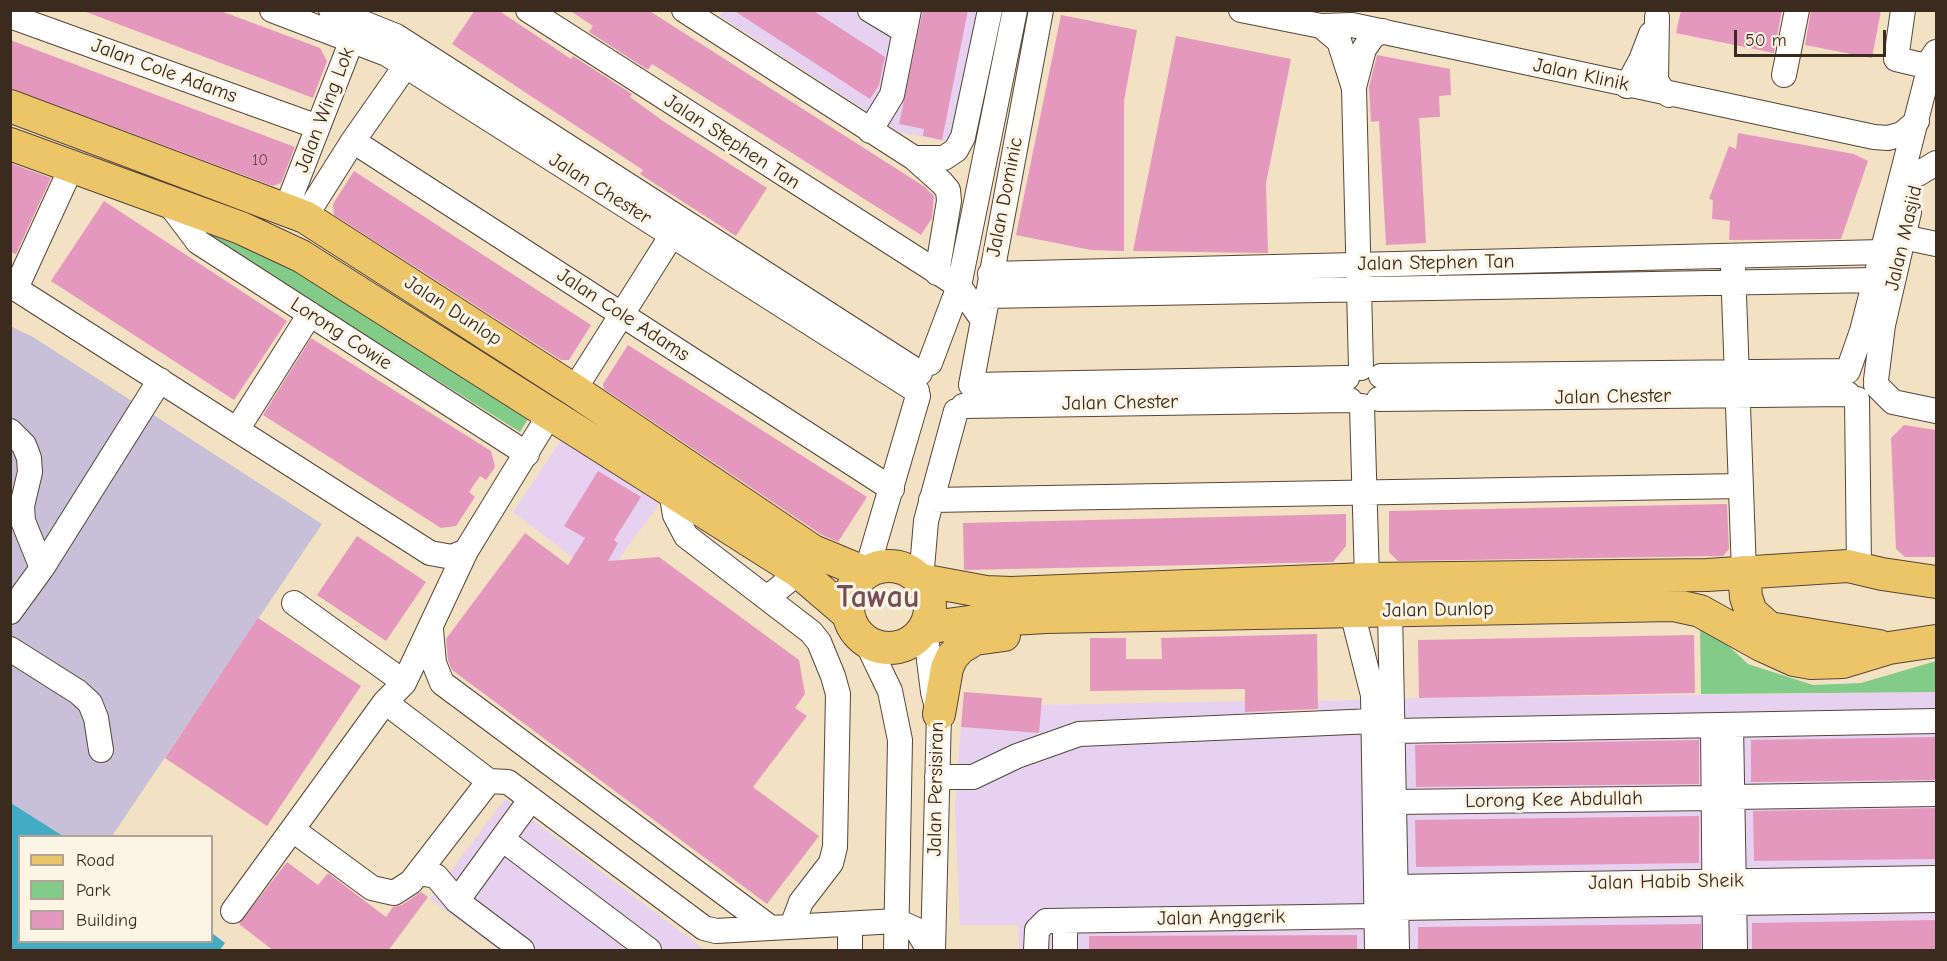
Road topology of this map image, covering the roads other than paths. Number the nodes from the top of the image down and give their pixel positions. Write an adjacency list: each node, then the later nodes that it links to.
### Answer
1 (272, 10): 15 (street, Jalan Chester)
2 (331, 10): 15 (street, Jalan Chester)
3 (528, 10): 43 (street, Jalan Stephen Tan)
4 (684, 10): 28 (street)
5 (870, 10): 14 (street)
6 (990, 10): 31 (street)
7 (1015, 10): 47 (street, Jalan Dominic)
8 (1041, 10): 49 (street, Jalan Dominic)
9 (1240, 10): 16 (street, Jalan Klinik)
10 (1797, 10): 20 (street)
11 (1903, 10): 19 (street)
12 (1657, 14): 21 (street); 23 (street)
13 (10, 16): 27 (street, Jalan Cole Adams)
14 (907, 21): 28 (street)
15 (358, 24): 18 (street, Jalan Chester); 27 (street, Jalan Wing Lok)
16 (1321, 26): 17 (street, Jalan Klinik); 22 (street)
17 (1383, 32): 21 (street, Jalan Klinik); 22 (street)
18 (411, 57): 29 (street, Jalan Wing Lok); 36 (street, Jalan Chester); 54 (street, Jalan Chester)
19 (1933, 59): 26 (street)
20 (1784, 75)
21 (1627, 86): 23 (street, Jalan Klinik)
22 (1354, 88): 41 (street)
23 (1669, 94): 26 (street, Jalan Klinik)
24 (1936, 96): 33 (street, Jalan Masjid)
25 (10, 106): 35 (main road, Jalan Dunlop)
26 (1917, 121): 39 (street)
27 (318, 127): 29 (street); 35 (street, Jalan Wing Lok)
28 (870, 131): 31 (street)
29 (353, 141): 35 (street, Jalan Wing Lok); 51 (street, Jalan Cole Adams)
30 (10, 144): 32 (main road, Jalan Dunlop)
31 (914, 158): 43 (street)
32 (72, 166): 34 (main road, Jalan Dunlop); 46 (street)
33 (1927, 169): 37 (street, Jalan Masjid)
34 (167, 201): 42 (main road, Jalan Dunlop); 50 (street, Lorong Cowie)
35 (296, 213): 42 (main road); 52 (main road, Jalan Dunlop)
36 (672, 235): 51 (street); 54 (street, Jalan Chester)
37 (1903, 237): 38 (street); 56 (street, Jalan Masjid)
38 (1936, 244)
39 (1882, 252): 40 (street, Jalan Stephen Tan); 44 (street)
40 (1733, 256): 41 (street, Jalan Stephen Tan); 45 (street)
41 (1358, 265): 48 (street); 49 (street, Jalan Stephen Tan)
42 (323, 269): 61 (main road, Jalan Dunlop)
43 (937, 273): 47 (street, Jalan Stephen Tan)
44 (1875, 280): 45 (street, Jalan Stephen Tan); 56 (street)
45 (1734, 282): 48 (street, Jalan Stephen Tan); 55 (street)
46 (13, 286): 53 (street)
47 (959, 286): 49 (street); 54 (street, Jalan Dominic)
48 (1359, 289): 49 (street, Jalan Stephen Tan); 57 (street)
49 (986, 296): 59 (street, Jalan Dominic)
50 (310, 314): 62 (street); 64 (street, Lorong Cowie)
51 (622, 314): 58 (street); 66 (street, Jalan Cole Adams)
52 (515, 352): 58 (main road, Jalan Dunlop); 61 (main road)
53 (160, 380): 62 (street); 73 (street)
54 (921, 381): 59 (street, Jalan Chester); 59 (street); 66 (street, Jalan Dominic)
55 (1737, 384): 56 (street, Jalan Chester); 57 (street, Jalan Chester); 65 (street)
56 (1861, 386): 60 (street); 72 (street, Jalan Masjid)
57 (1363, 388): 59 (street, Jalan Chester); 68 (street)
58 (574, 390): 76 (main road, Jalan Dunlop)
59 (963, 400): 69 (street, Jalan Dominic)
60 (1936, 411)
61 (550, 414): 64 (street); 67 (main road, Jalan Dunlop)
62 (237, 428): 71 (street)
63 (10, 431): 73 (street)
64 (527, 454): 70 (street)
65 (1741, 486): 68 (street); 75 (street)
66 (892, 489): 76 (street, Jalan Dominic)
67 (671, 490): 74 (main road, Jalan Dunlop); 81 (street)
68 (1364, 493): 69 (street); 77 (street)
69 (931, 500): 78 (street, Jalan Dominic)
70 (466, 550): 71 (street); 88 (street)
71 (430, 553): 94 (street)
72 (1859, 567): 75 (main road, Jalan Dunlop); 80 (main road, Jalan Dunlop)
73 (42, 568): 84 (street)
74 (799, 572): 81 (street); 86 (main road, Jalan Dunlop)
75 (1744, 572): 77 (main road, Jalan Dunlop); 92 (main road)
76 (866, 573): 78 (main road); 86 (main road)
77 (1367, 579): 79 (main road, Jalan Dunlop)
78 (921, 580): 79 (main road, Jalan Dunlop); 89 (main road)
79 (1310, 581): 83 (main road)
80 (1936, 582)
81 (767, 598): 120 (street)
82 (294, 603): 94 (street)
83 (1390, 611): 85 (main road, Jalan Dunlop); 92 (main road, Jalan Dunlop); 97 (street)
84 (10, 612)
85 (1352, 612): 87 (main road, Jalan Dunlop); 97 (street)
86 (848, 614): 90 (main road)
87 (1046, 618): 89 (main road, Jalan Dunlop); 96 (main road)
88 (431, 628): 95 (street); 112 (street)
89 (925, 628): 90 (main road); 96 (street, Jalan Persisiran)
90 (866, 641): 117 (street, Jalan Persisiran)
91 (1936, 641): 92 (main road, Jalan Dunlop)
92 (1888, 648)
93 (10, 649): 100 (street)
94 (394, 675): 95 (street)
95 (385, 702): 102 (street); 107 (street)
96 (939, 714): 101 (street, Jalan Persisiran)
97 (1383, 715): 99 (street); 101 (street); 106 (street); 115 (street)
98 (1936, 721): 99 (street)
99 (1722, 725): 104 (street)
100 (101, 750)
101 (937, 777): 126 (street, Jalan Persisiran)
102 (489, 781): 105 (street); 109 (street)
103 (1936, 794): 104 (street, Lorong Kee Abdullah)
104 (1723, 797): 106 (street, Lorong Kee Abdullah); 111 (street)
105 (531, 800): 108 (street); 121 (street)
106 (1395, 802): 115 (street)
107 (293, 830): 109 (street); 116 (street)
108 (502, 839): 114 (street); 123 (street)
109 (419, 873): 114 (street)
110 (1936, 878): 111 (street, Jalan Habib Sheik)
111 (1724, 892): 113 (street, Jalan Habib Sheik); 115 (street, Jalan Habib Sheik); 131 (street); 132 (street)
112 (733, 899): 120 (street); 121 (street)
113 (1936, 900)
114 (457, 901): 122 (street)
115 (1390, 903): 118 (street, Jalan Anggerik); 129 (street); 130 (street)
116 (233, 911)
117 (897, 921): 119 (street); 125 (street, Jalan Persisiran); 126 (street)
118 (1065, 921): 127 (street, Jalan Anggerik); 128 (street)
119 (850, 924): 120 (street); 124 (street)
120 (782, 927): 121 (street)
121 (726, 930)
122 (522, 951)
123 (649, 951)
124 (850, 951)
125 (896, 951)
126 (931, 951)
127 (1036, 951)
128 (1065, 951)
129 (1377, 951)
130 (1397, 951)
131 (1715, 951)
132 (1735, 951)

